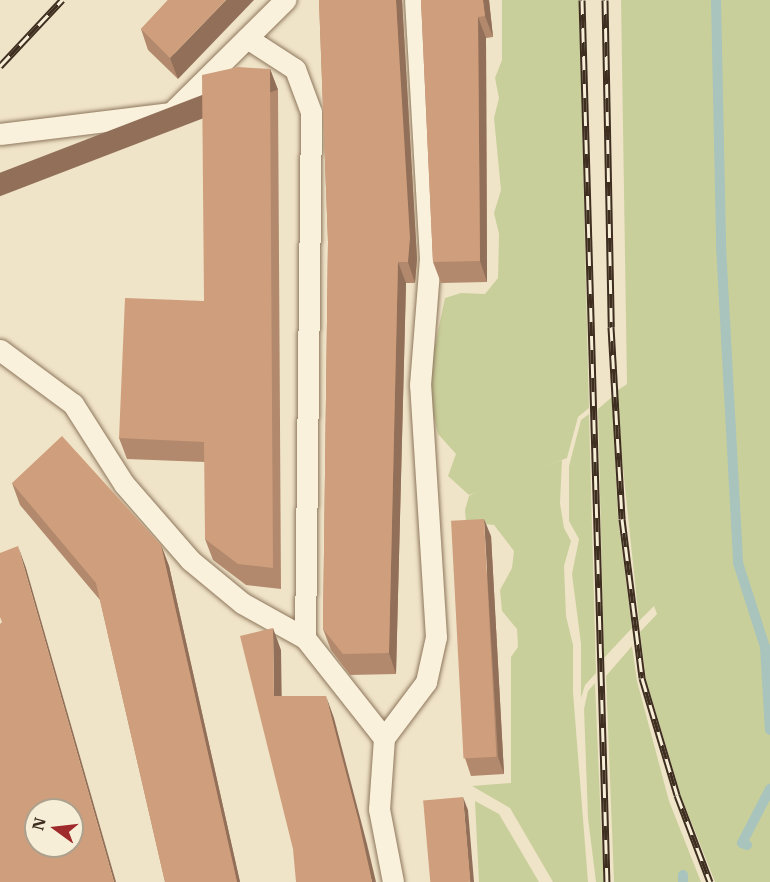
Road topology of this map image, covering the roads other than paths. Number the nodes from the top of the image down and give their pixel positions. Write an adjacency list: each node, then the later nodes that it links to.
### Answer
1 (285, 0): 3 (lane)
2 (415, 0): 7 (lane)
3 (247, 38): 4 (lane); 6 (lane)
4 (0, 134)
5 (0, 350): 6 (lane)
6 (305, 638): 7 (lane)
7 (384, 738): 8 (lane)
8 (393, 882)

